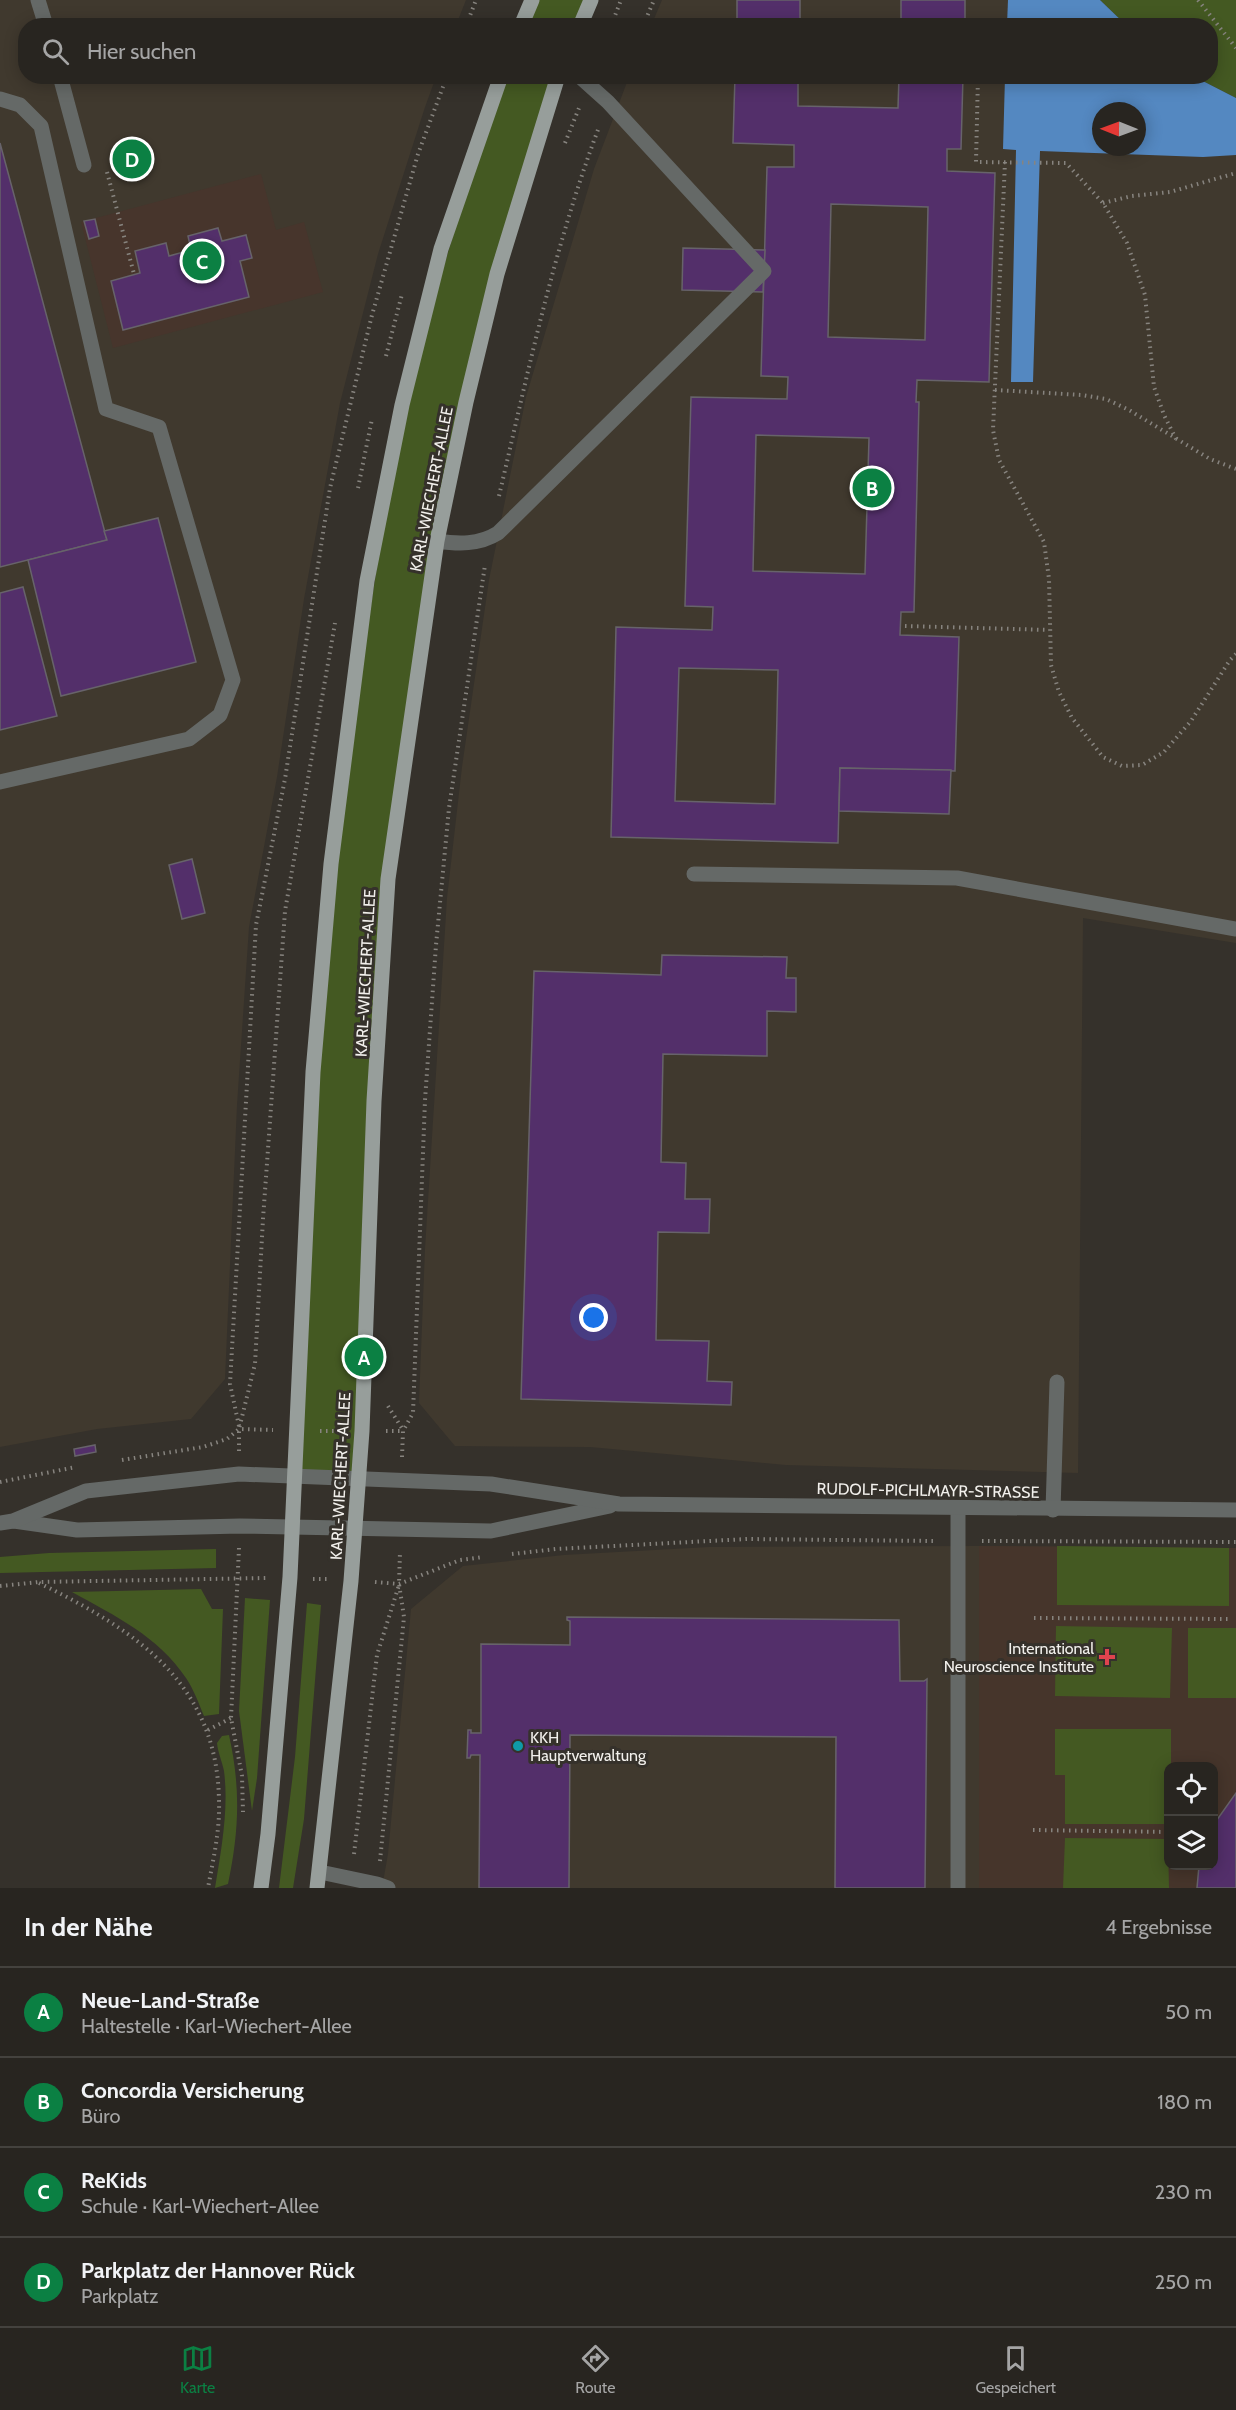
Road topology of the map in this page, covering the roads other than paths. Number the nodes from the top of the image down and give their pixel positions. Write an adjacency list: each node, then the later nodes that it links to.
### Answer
1 (39, 0): 4 (street)
2 (532, 0): 5 (main road)
3 (591, 0): 6 (main road)
4 (43, 18)
5 (524, 18)
6 (583, 18)
7 (62, 84): 12 (street)
8 (498, 84): 18 (main road)
9 (556, 84): 13 (main road, KARL-WIECHERT-ALLEE)
10 (589, 84): 13 (street)
11 (0, 99): 14 (street)
12 (84, 165)
13 (437, 541): 19 (main road, KARL-WIECHERT-ALLEE)
14 (0, 782)
15 (694, 874): 16 (street)
16 (1236, 929)
17 (1057, 1382): 22 (street)
18 (295, 1475): 19 (street, RUDOLF-PICHLMAYR-STRASSE); 24 (street); 25 (main road)
19 (358, 1480): 20 (street, RUDOLF-PICHLMAYR-STRASSE); 26 (main road, KARL-WIECHERT-ALLEE)
20 (619, 1504): 21 (street, RUDOLF-PICHLMAYR-STRASSE); 26 (street, RUDOLF-PICHLMAYR-STRASSE)
21 (958, 1509): 22 (street, RUDOLF-PICHLMAYR-STRASSE); 31 (street)
22 (1053, 1510): 23 (street, RUDOLF-PICHLMAYR-STRASSE)
23 (1236, 1510)
24 (7, 1522): 25 (street)
25 (292, 1527): 26 (street, RUDOLF-PICHLMAYR-STRASSE); 29 (main road)
26 (355, 1528): 27 (main road, KARL-WIECHERT-ALLEE)
27 (320, 1872): 28 (street); 30 (main road, KARL-WIECHERT-ALLEE)
28 (382, 1886)
29 (261, 1888)
30 (317, 1888)
31 (958, 1888)

